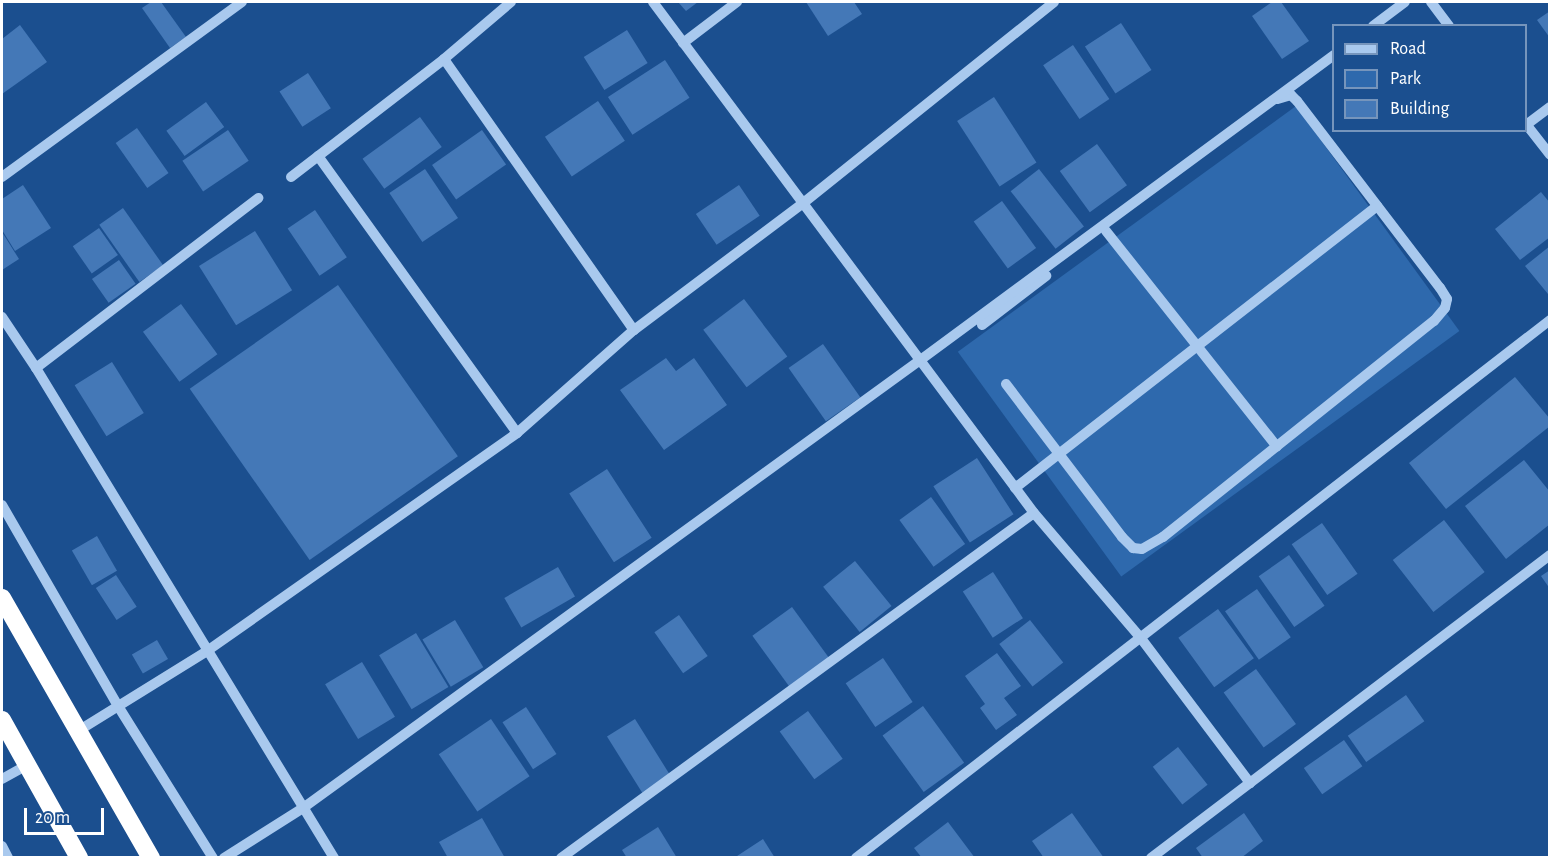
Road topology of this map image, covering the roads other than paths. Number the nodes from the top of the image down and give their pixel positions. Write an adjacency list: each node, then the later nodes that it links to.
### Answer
1 (242, 2): 18 (street)
2 (511, 2): 12 (street)
3 (653, 2): 10 (street)
4 (737, 2): 10 (street)
5 (1053, 2): 21 (street)
6 (1405, 2): 8 (street)
7 (1431, 2): 9 (street)
8 (1376, 24)
9 (1448, 24)
10 (683, 43): 21 (street)
11 (1332, 55): 29 (street)
12 (444, 59): 17 (street); 27 (street)
13 (1550, 107): 14 (street)
14 (1527, 123)
15 (1527, 125): 16 (street)
16 (1550, 155)
17 (318, 156): 19 (street); 32 (street)
18 (3, 172)
19 (291, 177)
20 (258, 198): 30 (street)
21 (802, 204): 27 (street); 29 (street)
22 (1377, 206): 23 (street); 28 (street); 33 (street)
23 (1106, 231): 26 (street); 28 (street)
24 (2, 318): 30 (street)
25 (1550, 320): 40 (street)
26 (982, 325)
27 (634, 330): 32 (street)
28 (1197, 346): 33 (street); 34 (street)
29 (919, 361): 35 (street); 48 (street)
30 (36, 368): 41 (street)
31 (1006, 384): 34 (street)
32 (516, 433): 41 (street)
33 (1276, 447): 34 (street)
34 (1059, 454): 35 (street)
35 (1015, 488): 37 (street)
36 (2, 505): 42 (street)
37 (1034, 513): 40 (street); 56 (street)
38 (1550, 555): 47 (street)
39 (2, 598): 44 (highway)
40 (1140, 637): 47 (street); 57 (street)
41 (207, 651): 42 (street); 48 (street)
42 (118, 705): 44 (street); 53 (street)
43 (2, 720): 45 (highway)
44 (78, 731): 52 (highway)
45 (27, 765): 46 (street); 51 (highway)
46 (2, 780)
47 (1250, 783): 58 (street)
48 (303, 808): 54 (street); 55 (street)
49 (2, 846): 50 (street)
50 (8, 858)
51 (79, 858)
52 (152, 858)
53 (213, 858)
54 (224, 858)
55 (334, 858)
56 (561, 858)
57 (856, 858)
58 (1151, 858)

